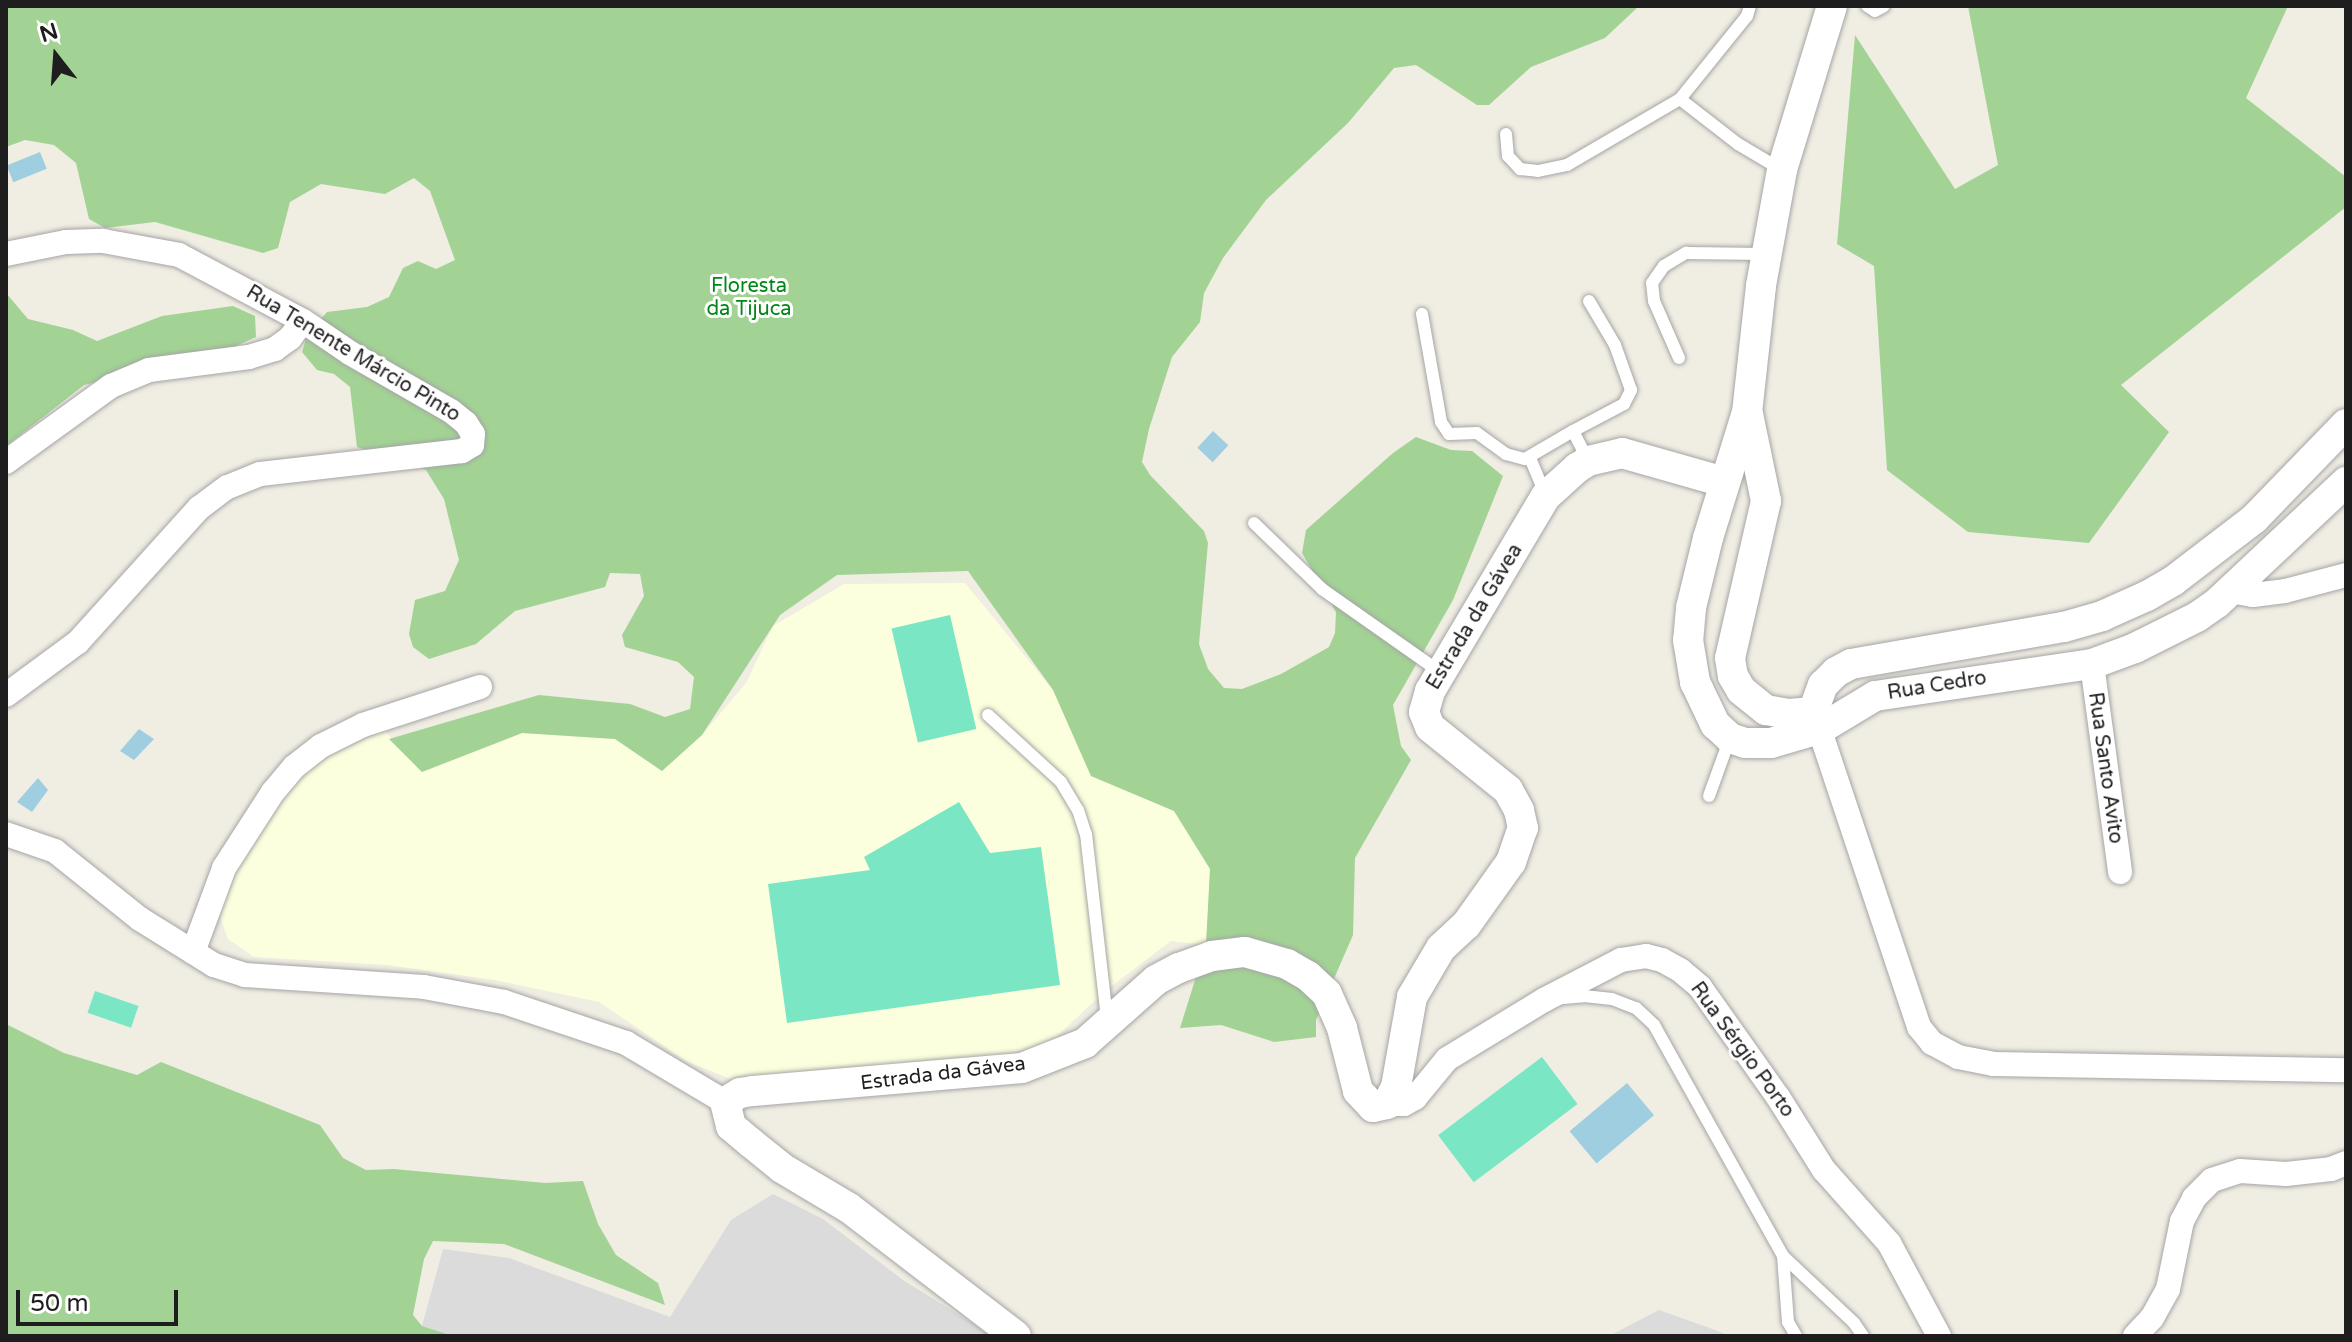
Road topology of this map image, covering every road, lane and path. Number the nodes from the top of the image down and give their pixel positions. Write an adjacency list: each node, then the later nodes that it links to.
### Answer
1 (1750, 6): 5 (lane)
2 (1832, 6): 7 (street)
3 (1867, 6): 4 (lane)
4 (1884, 6)
5 (1680, 99): 6 (lane); 7 (lane)
6 (1506, 134)
7 (1782, 170): 9 (street)
8 (6, 254): 12 (street, Rua Tenente Márcio Pinto)
9 (1765, 254): 13 (lane); 14 (street)
10 (1589, 301): 16 (lane)
11 (1422, 314): 17 (lane)
12 (303, 321): 19 (street); 34 (street, Rua Tenente Márcio Pinto)
13 (1679, 358)
14 (1747, 412): 20 (street); 36 (street)
15 (2346, 424): 24 (street, Rua Cedro)
16 (1573, 431): 17 (lane); 18 (lane)
17 (1530, 458): 22 (lane)
18 (1588, 461): 20 (street); 22 (street, Estrada da Gávea)
19 (6, 462)
20 (1724, 482): 37 (street)
21 (2346, 482): 27 (street, Rua Cedro)
22 (1546, 496): 32 (street, Estrada da Gávea)
23 (1254, 523): 32 (lane)
24 (2203, 559): 26 (street, Rua Cedro); 27 (street)
25 (2346, 575): 27 (street)
26 (2173, 581): 28 (street, Rua Cedro); 29 (street)
27 (2230, 591): 29 (street, Rua Cedro)
28 (2102, 616): 30 (street, Rua Cedro); 31 (street)
29 (2197, 617): 31 (street, Rua Cedro)
30 (2064, 627): 31 (street); 36 (street, Rua Cedro)
31 (2088, 663): 36 (street, Rua Cedro); 40 (street, Rua Santo Avito)
32 (1440, 672): 46 (street, Estrada da Gávea)
33 (480, 687): 41 (street)
34 (6, 695)
35 (988, 715): 43 (lane)
36 (1818, 720): 37 (street, Rua Cedro); 44 (street)
37 (1730, 738): 38 (lane)
38 (1709, 796)
39 (6, 834): 41 (street)
40 (2120, 872)
41 (193, 952): 45 (street)
42 (1544, 1000): 46 (street, Rua Sérgio Porto); 48 (lane); 52 (street, Rua Sérgio Porto)
43 (1108, 1026): 45 (street, Estrada da Gávea); 46 (street, Estrada da Gávea)
44 (2346, 1070)
45 (725, 1102): 49 (street)
46 (1387, 1104)
47 (2346, 1163): 53 (street)
48 (1783, 1256): 50 (lane); 51 (lane)
49 (1016, 1336)
50 (1796, 1336)
51 (1863, 1336)
52 (1939, 1336)
53 (2135, 1336)

